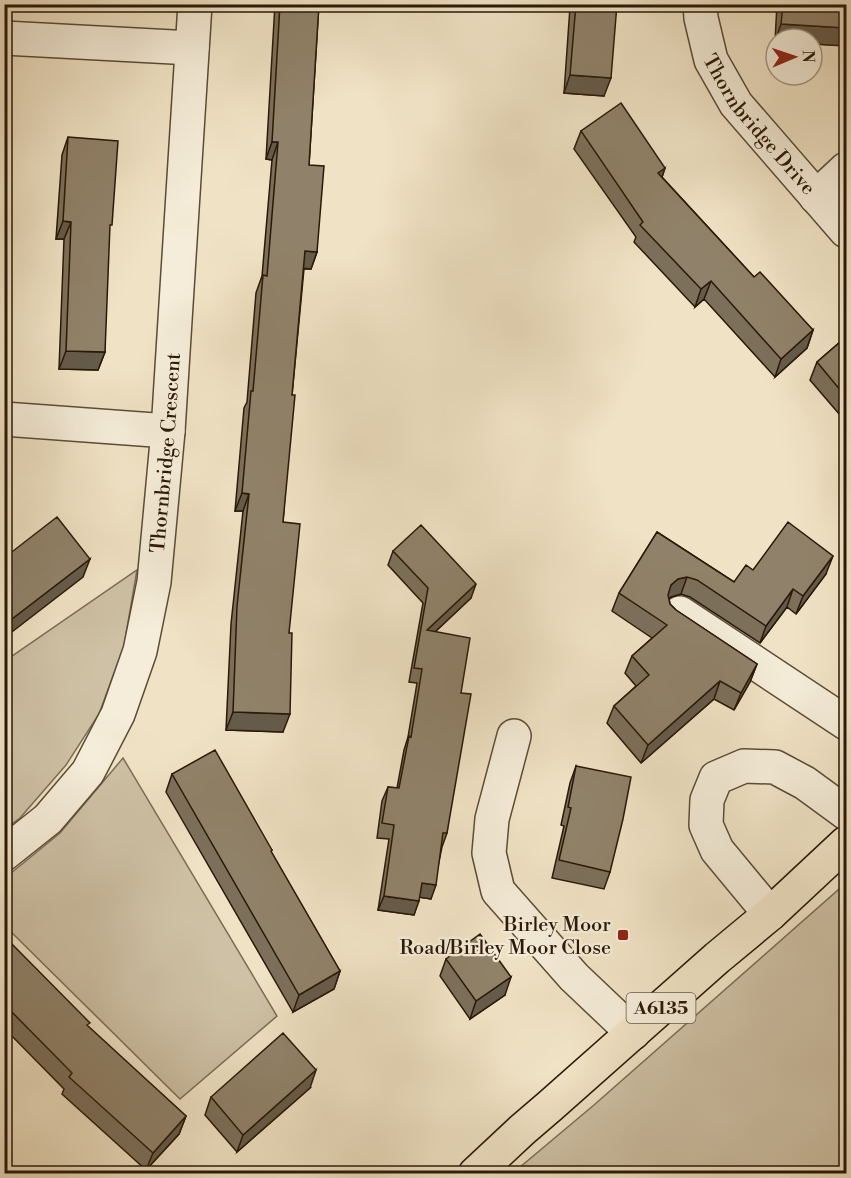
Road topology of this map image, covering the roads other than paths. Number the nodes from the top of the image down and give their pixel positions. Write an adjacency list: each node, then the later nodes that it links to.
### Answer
1 (195, 4): 4 (street, Thornbridge Crescent)
2 (700, 4): 6 (street, Thornbridge Drive)
3 (4, 38): 4 (street)
4 (192, 48): 9 (street, Thornbridge Crescent)
5 (846, 169): 6 (street)
6 (816, 197): 7 (street, Thornbridge Drive)
7 (846, 231)
8 (4, 418): 9 (street)
9 (168, 431): 15 (street, Thornbridge Crescent)
10 (680, 613): 11 (street)
11 (846, 723)
12 (514, 736): 17 (street)
13 (846, 813): 16 (street)
14 (846, 843): 16 (main road, A6135)
15 (4, 854)
16 (770, 914): 17 (main road, A6135)
17 (633, 1033): 18 (main road, A6135)
18 (475, 1173)

